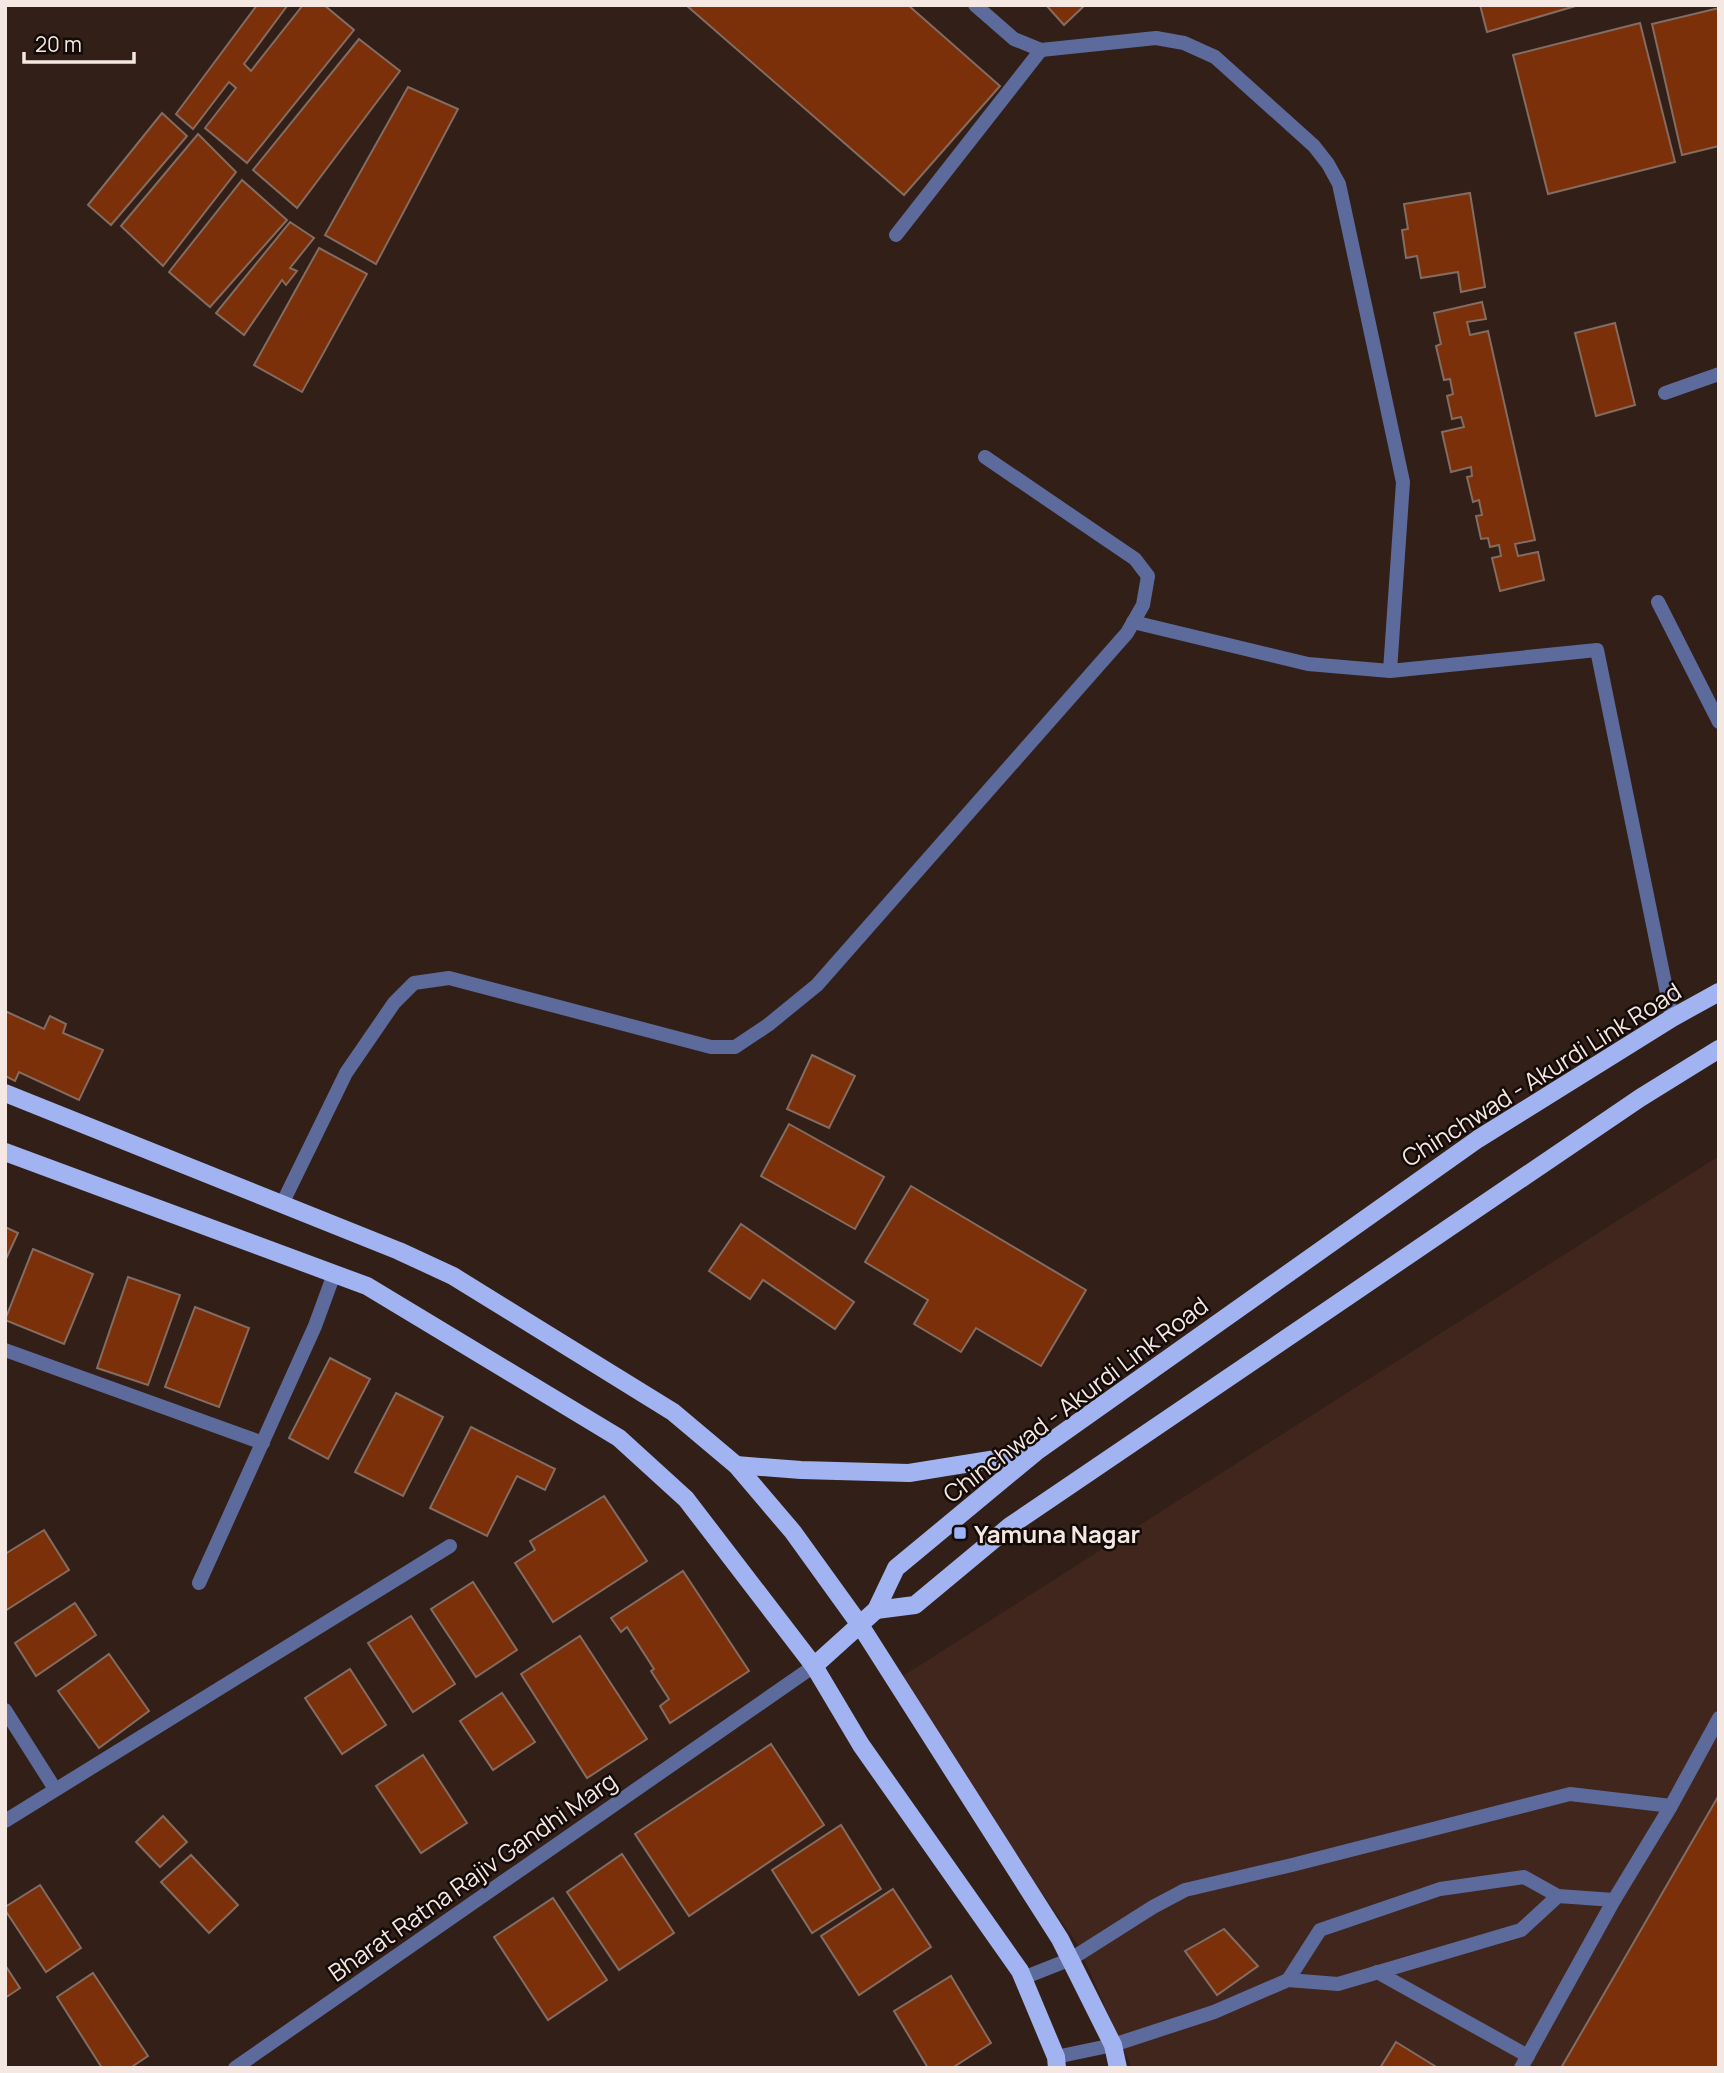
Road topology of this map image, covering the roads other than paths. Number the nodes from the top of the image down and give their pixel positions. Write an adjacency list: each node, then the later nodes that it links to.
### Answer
1 (975, 5): 2 (street)
2 (1041, 50): 3 (street); 9 (street)
3 (896, 234)
4 (1719, 374): 5 (street)
5 (1665, 393)
6 (985, 457): 8 (street)
7 (1658, 601): 10 (street)
8 (1133, 622): 9 (street); 16 (street)
9 (1390, 671): 12 (street)
10 (1719, 722)
11 (1719, 992): 12 (main road, Chinchwad - Akurdi Link Road)
12 (1672, 1018): 20 (main road, Chinchwad - Akurdi Link Road)
13 (1719, 1049): 24 (main road)
14 (5, 1093): 16 (main road)
15 (5, 1152): 17 (main road)
16 (282, 1204): 21 (main road)
17 (334, 1274): 19 (street); 26 (main road)
18 (5, 1350): 19 (street)
19 (263, 1443): 23 (street)
20 (1036, 1452): 21 (main road); 24 (main road, Chinchwad - Akurdi Link Road)
21 (736, 1465): 25 (main road)
22 (450, 1546): 29 (street)
23 (200, 1583)
24 (876, 1610): 25 (main road)
25 (860, 1625): 26 (main road); 34 (main road)
26 (814, 1666): 36 (main road); 41 (street, Bharat Ratna Rajiv Gandhi Marg)
27 (5, 1710): 29 (street)
28 (1719, 1718): 30 (street)
29 (55, 1788): 31 (street)
30 (1671, 1806): 33 (street); 34 (street)
31 (5, 1821)
32 (1558, 1896): 33 (street); 35 (street); 37 (street)
33 (1614, 1900): 39 (street)
34 (1071, 1959): 36 (street); 38 (main road)
35 (1377, 1972): 37 (street); 39 (street)
36 (1023, 1978): 40 (main road)
37 (1288, 1980): 38 (street)
38 (1114, 2045): 40 (street); 42 (main road)
39 (1524, 2062)
40 (1057, 2063)
41 (234, 2068)
42 (1118, 2068)

